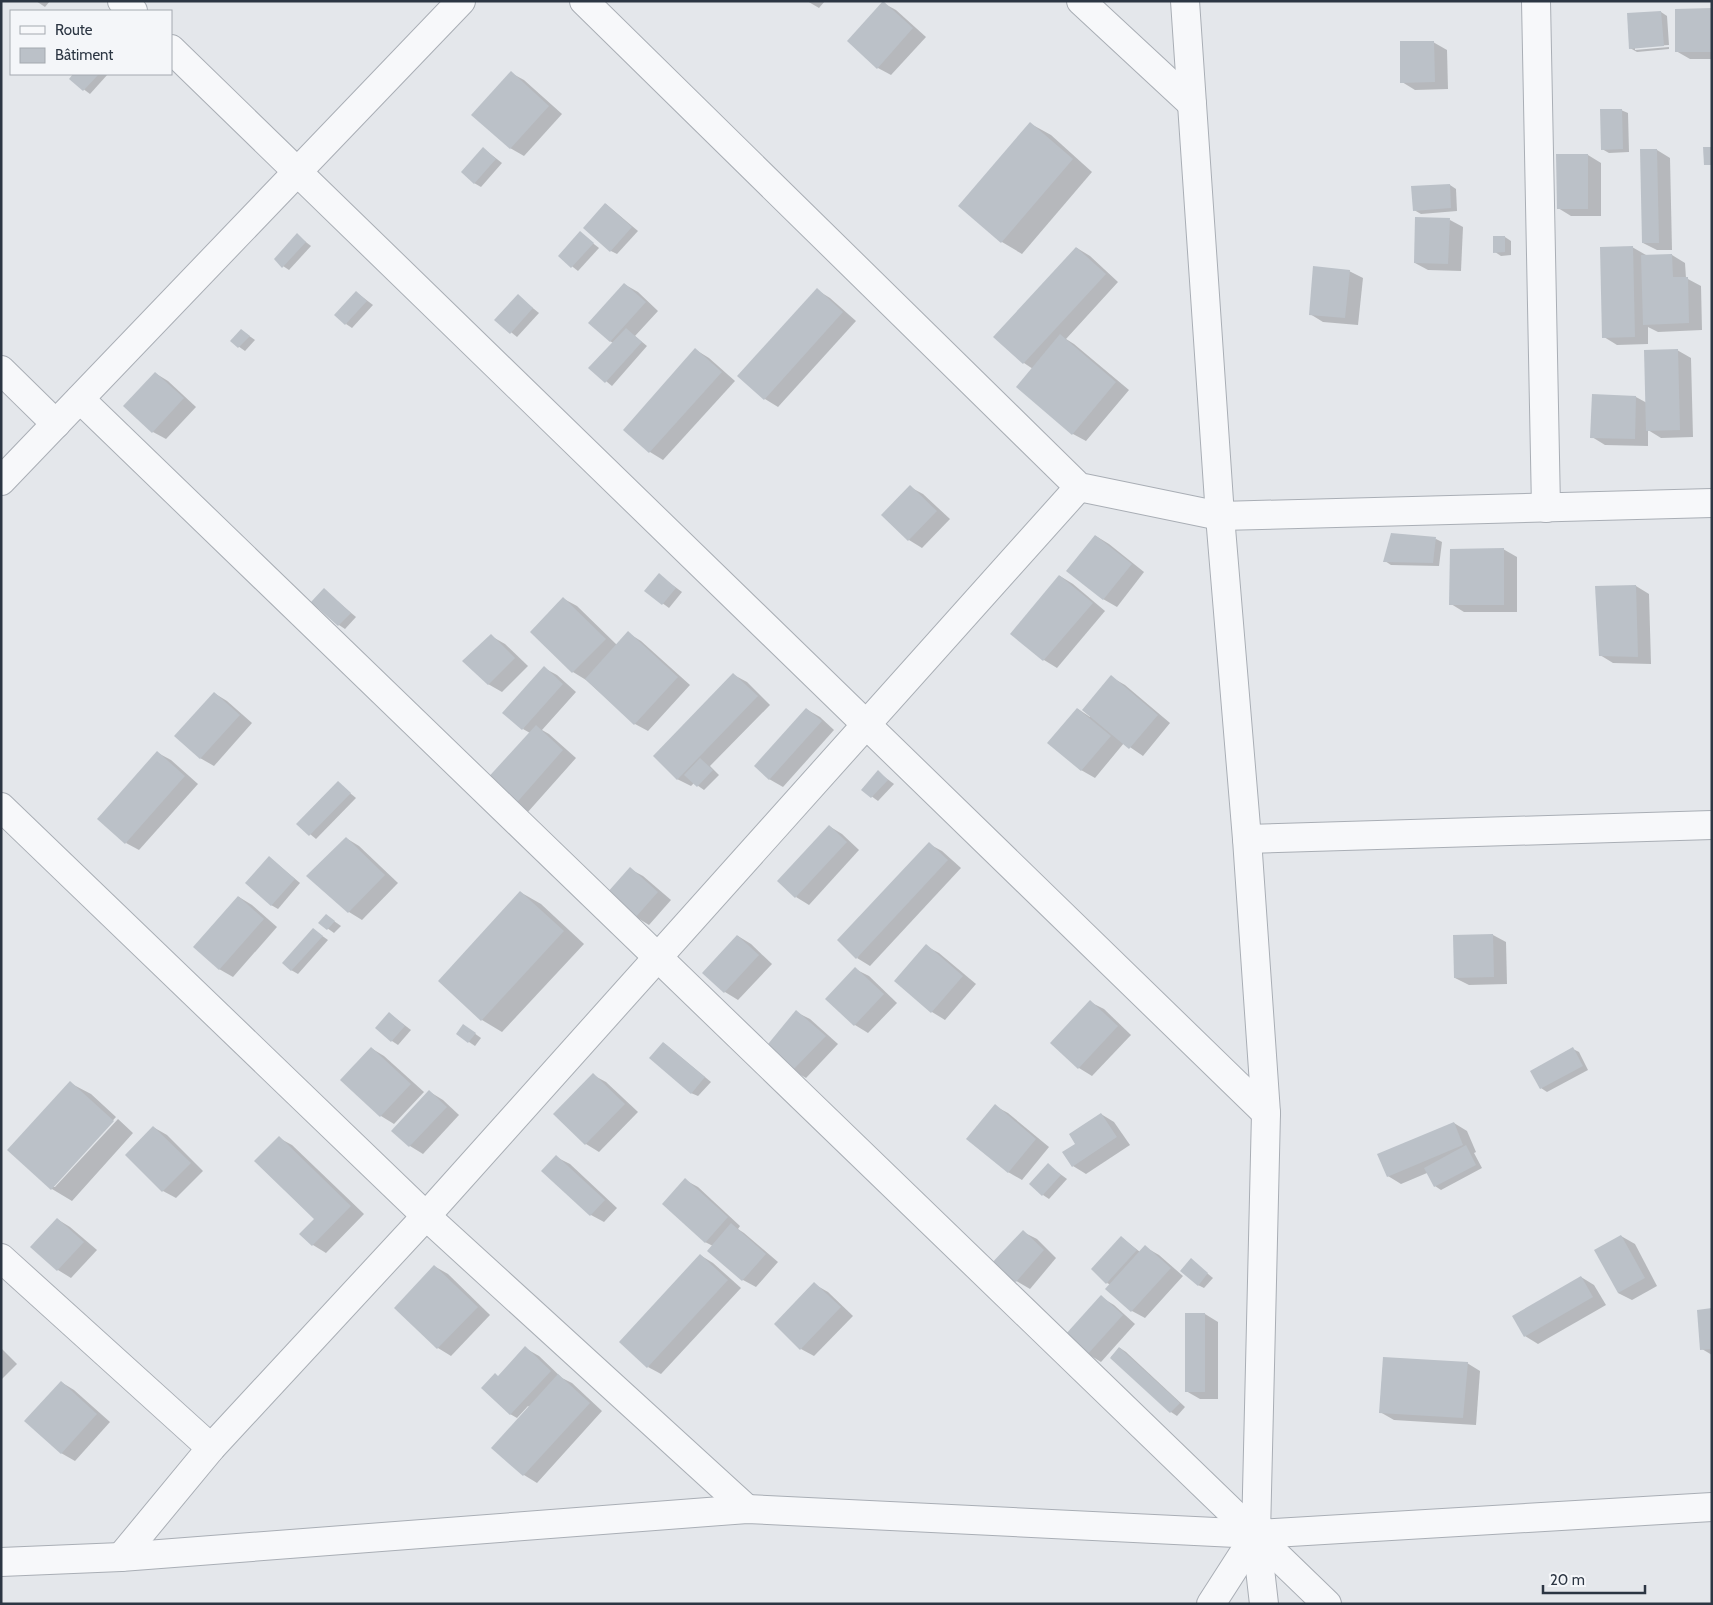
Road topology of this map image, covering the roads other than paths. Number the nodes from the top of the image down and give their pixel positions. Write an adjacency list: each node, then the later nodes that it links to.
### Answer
1 (122, 1): 7 (street)
2 (461, 1): 10 (street)
3 (584, 1): 15 (street)
4 (1081, 1): 9 (street)
5 (1185, 1): 9 (street)
6 (1536, 1): 17 (street)
7 (132, 10)
8 (172, 50): 10 (street)
9 (1192, 104): 18 (street)
10 (297, 172): 12 (street); 19 (street)
11 (1, 370): 13 (street)
12 (80, 399): 13 (street); 23 (street)
13 (56, 424): 14 (street)
14 (1, 481)
15 (1079, 487): 18 (street); 19 (street)
16 (1712, 503): 17 (street)
17 (1546, 508): 18 (street)
18 (1220, 516): 22 (street)
19 (866, 724): 23 (street); 24 (street)
20 (1, 807): 25 (street)
21 (1712, 825): 22 (street)
22 (1247, 840): 24 (street)
23 (658, 956): 25 (street); 30 (street)
24 (1266, 1114): 30 (street)
25 (426, 1216): 27 (street); 29 (street)
26 (1, 1258): 27 (street)
27 (212, 1448): 31 (street)
28 (1712, 1507): 30 (street)
29 (747, 1509): 30 (street); 31 (street)
30 (1256, 1534): 33 (street); 34 (street); 35 (street)
31 (121, 1557): 32 (street)
32 (1, 1562)
33 (1211, 1604)
34 (1264, 1604)
35 (1328, 1604)

